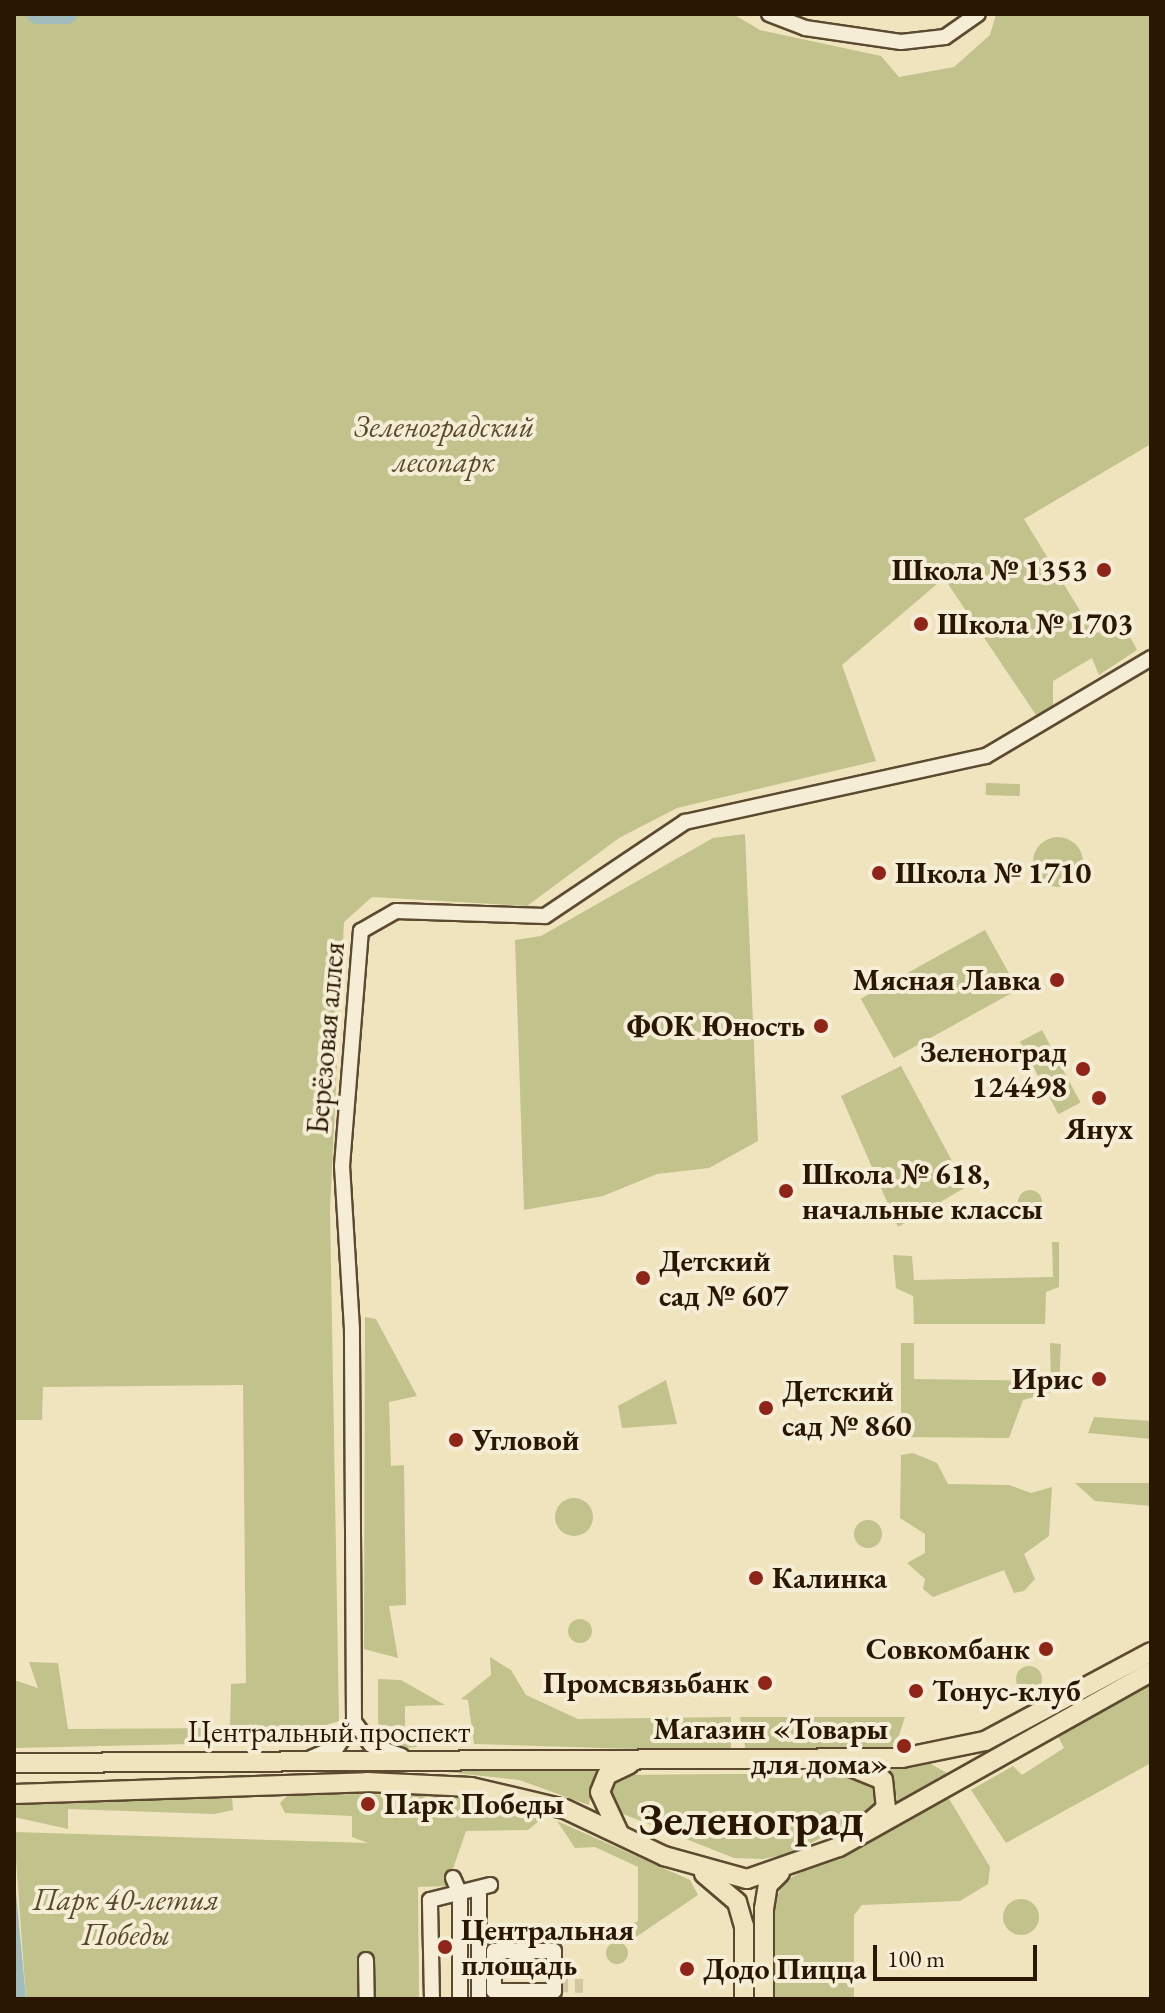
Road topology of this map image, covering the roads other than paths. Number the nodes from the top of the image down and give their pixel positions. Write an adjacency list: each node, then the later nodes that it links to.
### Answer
1 (769, 14): 2 (street)
2 (978, 14)
3 (1151, 658): 6 (street, Берёзовая аллея)
4 (1151, 1652): 7 (main road, Центральный проспект)
5 (1151, 1672): 13 (main road, Центральный проспект)
6 (354, 1722): 8 (street); 9 (street)
7 (922, 1755): 11 (main road, Центральный проспект); 13 (main road)
8 (410, 1758): 9 (main road, Центральный проспект); 10 (main road, Центральный проспект)
9 (298, 1761): 12 (main road, Центральный проспект)
10 (644, 1761): 11 (main road, Центральный проспект); 15 (main road, Центральный проспект)
11 (829, 1762): 16 (main road, Центральный проспект)
12 (14, 1763)
13 (956, 1779): 16 (main road, Центральный проспект)
14 (14, 1794): 15 (main road, Центральный проспект)
15 (623, 1837): 17 (main road, Центральный проспект)
16 (839, 1847): 18 (main road, Центральный проспект)
17 (696, 1868): 18 (main road, Центральный проспект); 27 (main road)
18 (782, 1871): 28 (main road)
19 (453, 1878): 20 (street)
20 (460, 1894): 23 (street); 25 (street); 26 (street)
21 (363, 1964): 24 (street)
22 (494, 1986): 22 (street)
23 (463, 1990)
24 (367, 1999)
25 (432, 1999)
26 (479, 1999)
27 (744, 1999)
28 (764, 1999)

